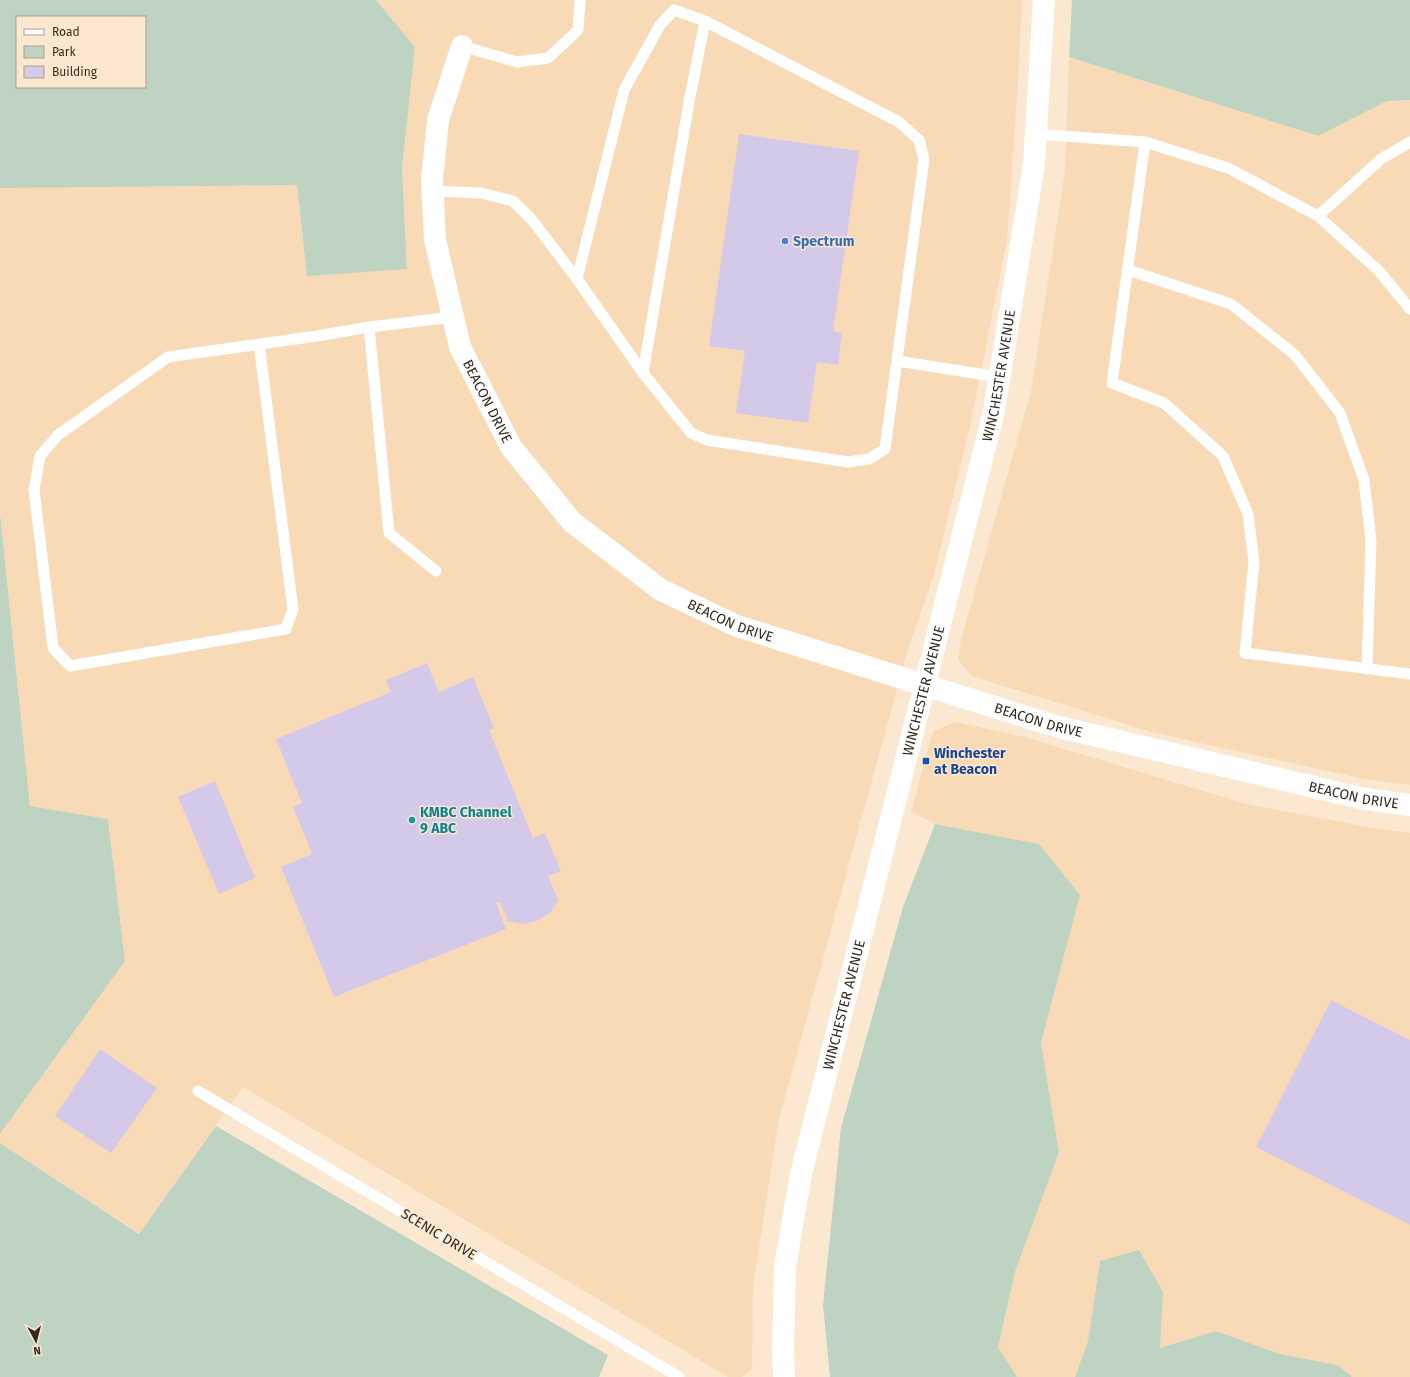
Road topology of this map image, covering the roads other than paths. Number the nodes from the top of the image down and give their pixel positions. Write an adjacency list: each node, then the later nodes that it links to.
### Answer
1 (580, 0): 4 (lane)
2 (1044, 0): 5 (street, WINCHESTER AVENUE)
3 (705, 21): 11 (lane); 16 (lane); 17 (lane)
4 (462, 46): 8 (street, BEACON DRIVE)
5 (1036, 134): 6 (lane); 18 (street, WINCHESTER AVENUE)
6 (1145, 142): 9 (lane); 10 (lane)
7 (1410, 142): 9 (lane)
8 (433, 190): 11 (lane); 13 (street, BEACON DRIVE)
9 (1318, 216): 12 (lane)
10 (1128, 270): 20 (lane); 20 (lane)
11 (577, 279): 17 (lane)
12 (1410, 309)
13 (453, 317): 14 (lane); 22 (street, BEACON DRIVE)
14 (369, 327): 15 (lane); 19 (lane)
15 (259, 344): 15 (lane)
16 (897, 361): 17 (lane); 18 (lane)
17 (643, 373)
18 (999, 377): 22 (street, WINCHESTER AVENUE)
19 (436, 571)
20 (1367, 669): 21 (lane)
21 (1410, 674)
22 (925, 685): 23 (street, BEACON DRIVE); 26 (street, WINCHESTER AVENUE)
23 (1410, 805)
24 (198, 1091): 25 (lane, SCENIC DRIVE)
25 (679, 1377)
26 (784, 1377)

